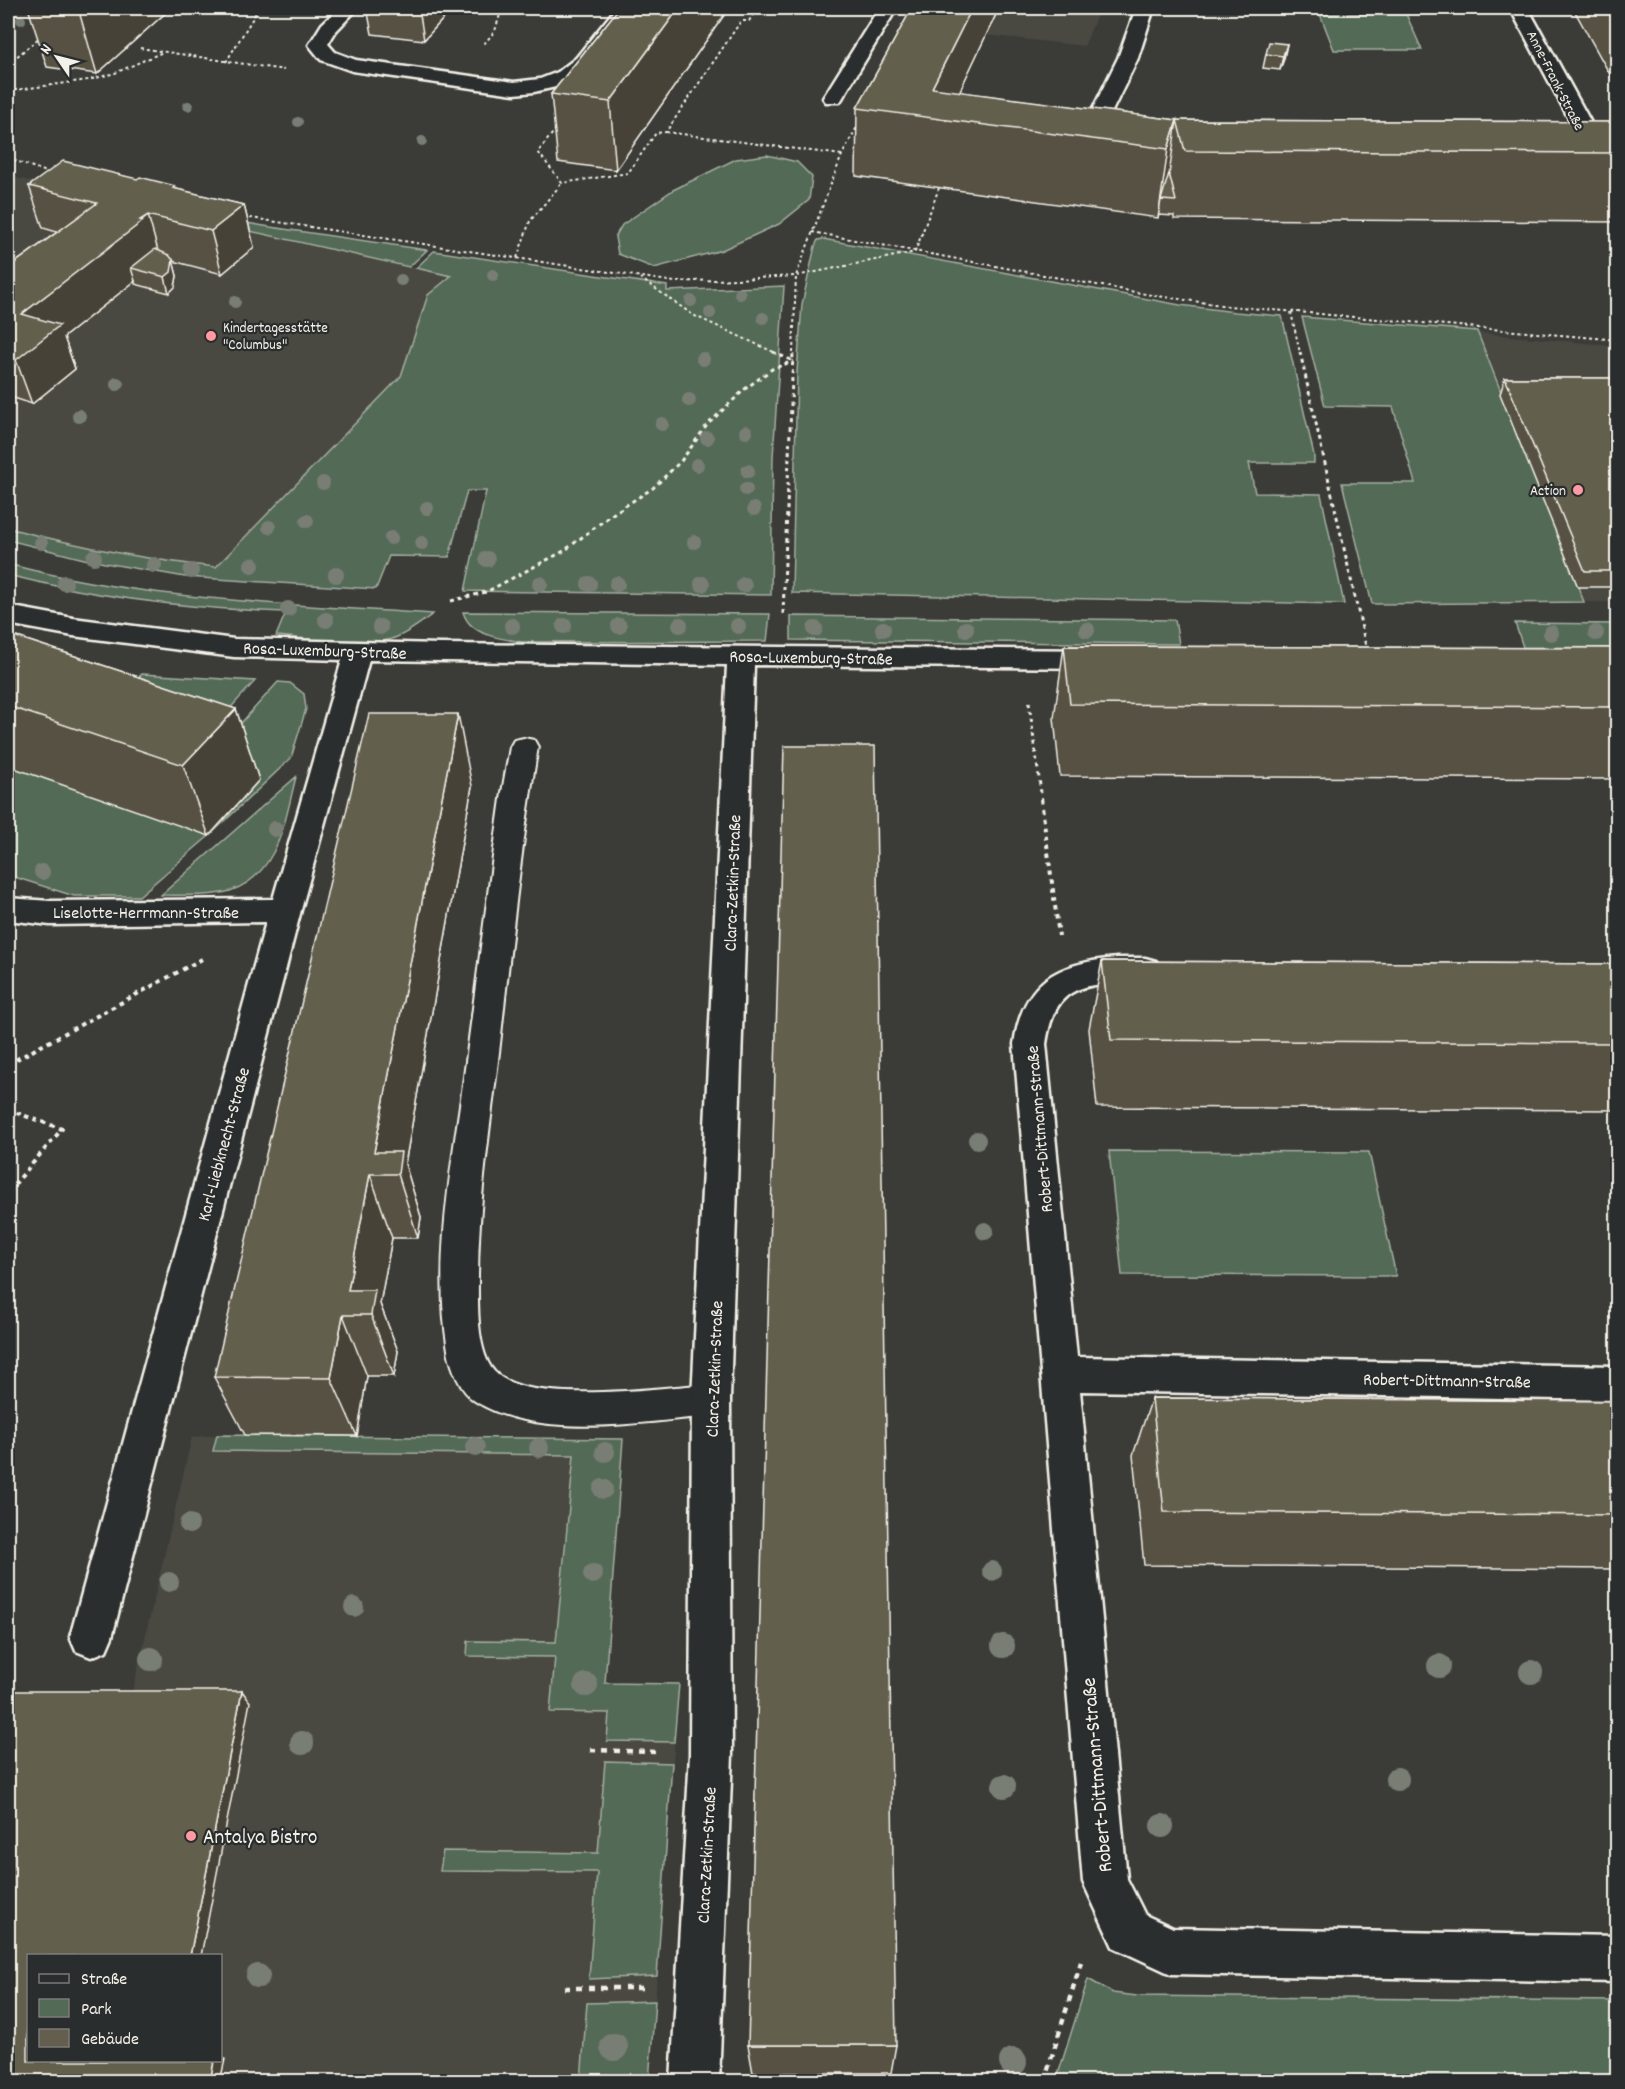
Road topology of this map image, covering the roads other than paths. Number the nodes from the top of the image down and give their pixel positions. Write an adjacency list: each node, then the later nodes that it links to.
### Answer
1 (349, 8): 2 (street)
2 (625, 8)
3 (888, 8): 6 (street)
4 (1145, 8): 7 (street)
5 (1519, 8): 8 (street, Anne-Frank-Straße)
6 (833, 99)
7 (1113, 154)
8 (1551, 162)
9 (8, 615): 10 (street, Rosa-Luxemburg-Straße)
10 (358, 652): 11 (street, Rosa-Luxemburg-Straße); 15 (street, Karl-Liebknecht-Straße)
11 (741, 656): 12 (street, Rosa-Luxemburg-Straße); 19 (street, Clara-Zetkin-Straße)
12 (1131, 659)
13 (524, 747): 19 (lane)
14 (8, 909): 15 (street, Liselotte-Herrmann-Straße)
15 (285, 910): 20 (street, Karl-Liebknecht-Straße)
16 (1174, 971): 17 (street, Robert-Dittmann-Straße)
17 (1060, 1374): 18 (street, Robert-Dittmann-Straße); 21 (street, Robert-Dittmann-Straße)
18 (1617, 1383)
19 (711, 1400): 22 (street, Clara-Zetkin-Straße)
20 (91, 1638)
21 (1617, 1959)
22 (695, 2082)

